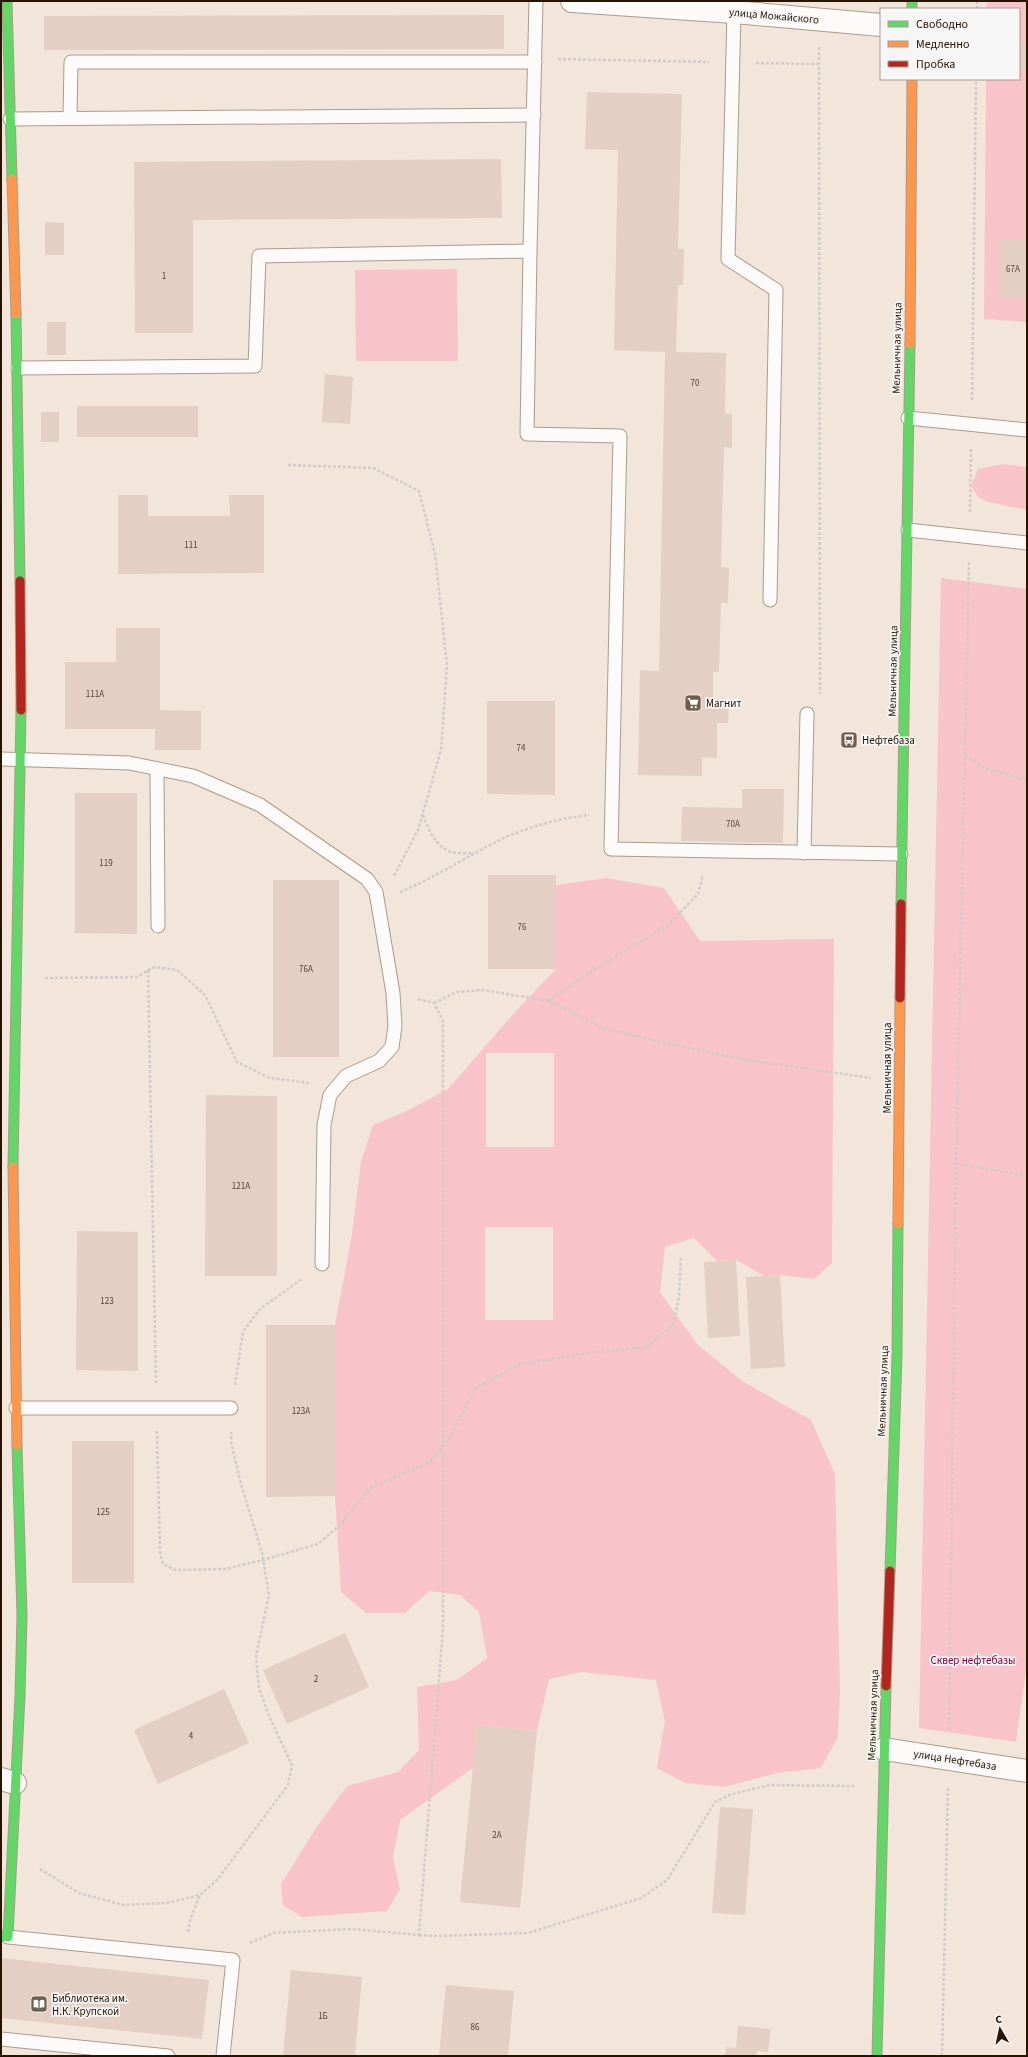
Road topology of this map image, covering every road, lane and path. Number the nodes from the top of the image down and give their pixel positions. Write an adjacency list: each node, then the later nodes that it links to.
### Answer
1 (7, 1): 14 (main road)
2 (536, 1): 7 (lane)
3 (572, 1): 4 (street, улица Можайского)
4 (734, 12): 5 (street, улица Можайского); 8 (lane)
5 (818, 19): 6 (street, улица Можайского); 9 (path)
6 (880, 25)
7 (535, 60): 8 (path); 12 (lane); 13 (lane)
8 (732, 62): 9 (path); 24 (lane)
9 (819, 64): 25 (path)
10 (912, 80): 17 (main road, Мельничная улица)
11 (976, 80): 18 (path)
12 (534, 114): 13 (lane); 15 (lane)
13 (70, 118): 14 (lane)
14 (10, 119): 16 (main road)
15 (530, 251): 16 (lane); 34 (lane)
16 (18, 368): 29 (main road)
17 (908, 418): 18 (lane); 21 (main road, Мельничная улица)
18 (972, 424): 19 (lane); 22 (path)
19 (1027, 430)
20 (288, 465): 32 (path)
21 (908, 530): 22 (lane); 37 (main road, Мельничная улица)
22 (969, 537): 23 (lane); 27 (path)
23 (1027, 543)
24 (770, 600)
25 (820, 699)
26 (807, 714): 36 (lane)
27 (965, 754): 31 (path); 48 (path)
28 (1, 759): 29 (lane)
29 (22, 759): 30 (lane); 41 (main road)
30 (157, 769): 38 (lane); 39 (lane)
31 (1027, 780)
32 (423, 813): 35 (path); 38 (path)
33 (579, 816): 35 (path)
34 (710, 851): 36 (lane); 43 (path)
35 (474, 853): 38 (path)
36 (804, 853): 37 (lane)
37 (901, 854): 45 (main road, Мельничная улица)
38 (377, 896): 42 (lane)
39 (158, 926)
40 (148, 970): 41 (path); 46 (path); 53 (path)
41 (17, 978): 47 (main road)
42 (392, 993): 44 (path); 46 (lane)
43 (548, 1002): 44 (path); 45 (path)
44 (434, 1003): 55 (path)
45 (899, 1082): 57 (main road, Мельничная улица)
46 (337, 1087): 51 (lane)
47 (7, 1140): 52 (main road)
48 (956, 1164): 49 (path); 58 (path)
49 (1027, 1176)
50 (680, 1257): 55 (path)
51 (322, 1264): 54 (path)
52 (16, 1408): 53 (lane); 60 (main road)
53 (157, 1408): 54 (lane); 56 (path)
54 (231, 1408): 56 (path)
55 (443, 1445): 56 (path); 64 (path)
56 (263, 1560): 63 (path)
57 (884, 1749): 58 (street, улица Нефтебаза); 61 (main road, Мельничная улица)
58 (948, 1759): 59 (street, улица Нефтебаза); 72 (path)
59 (1027, 1771)
60 (8, 1781): 62 (main road)
61 (883, 1786): 64 (path); 71 (main road, Мельничная улица)
62 (13, 1835): 63 (path); 65 (main road)
63 (200, 1895): 66 (path)
64 (419, 1935): 67 (path)
65 (4, 1936): 66 (lane)
66 (184, 1955): 67 (lane)
67 (233, 1960): 70 (lane)
68 (1, 2038): 69 (lane)
69 (168, 2056)
70 (223, 2056)
71 (877, 2056)
72 (942, 2056)

